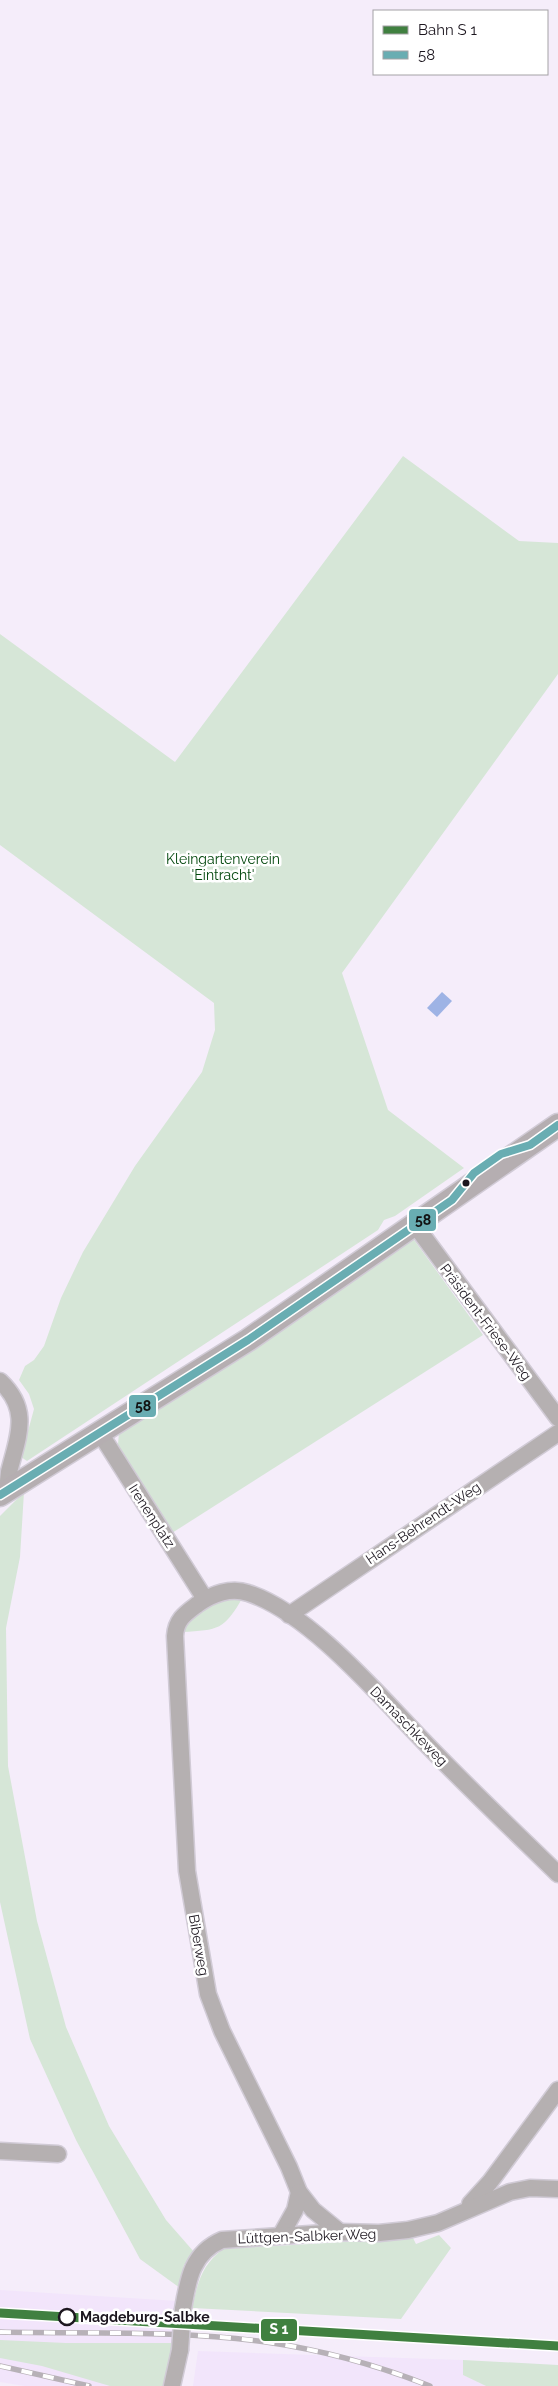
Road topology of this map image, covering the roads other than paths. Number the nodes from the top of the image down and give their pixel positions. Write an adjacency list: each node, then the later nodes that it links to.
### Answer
1 (558, 1126): 2 (main road); 3 (street)
2 (530, 1145): 3 (main road); 4 (street)
3 (475, 1183): 4 (main road)
4 (452, 1200): 5 (main road)
5 (415, 1225): 7 (street, Präsident-Friese-Weg); 8 (main road)
6 (0, 1381): 10 (street)
7 (558, 1418)
8 (100, 1433): 10 (main road); 11 (street, Irenenplatz)
9 (558, 1433): 12 (street, Hans-Behrendt-Weg)
10 (6, 1491)
11 (205, 1599): 12 (street, Damaschkeweg); 18 (street, Biberweg)
12 (289, 1615): 13 (street, Damaschkeweg)
13 (558, 1874)
14 (558, 2090): 19 (street)
15 (0, 2150): 16 (street)
16 (58, 2154)
17 (558, 2189): 19 (street, Lüttgen-Salbker Weg)
18 (299, 2192): 20 (street, Biberweg); 21 (street)
19 (461, 2212): 20 (street, Lüttgen-Salbker Weg)
20 (340, 2232): 21 (street, Lüttgen-Salbker Weg)
21 (281, 2235): 22 (street, Lüttgen-Salbker Weg, bridge)
22 (172, 2386)

